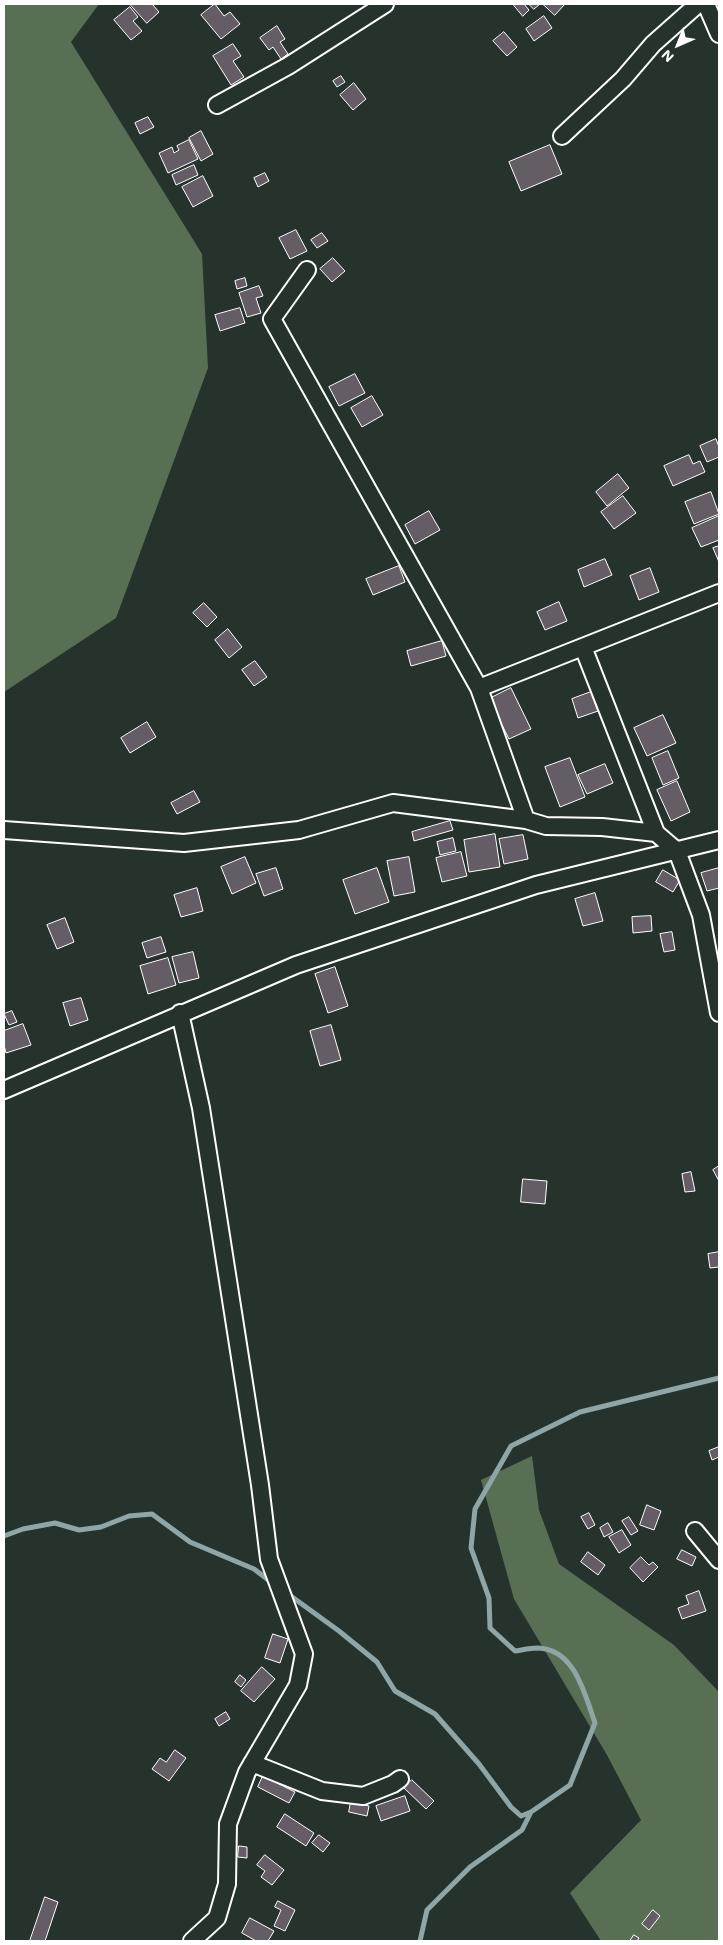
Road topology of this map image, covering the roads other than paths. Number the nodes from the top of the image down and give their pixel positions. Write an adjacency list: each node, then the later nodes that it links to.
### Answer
1 (385, 4): 5 (street)
2 (698, 4): 6 (street)
3 (706, 4): 4 (street)
4 (719, 34)
5 (217, 105)
6 (562, 136)
7 (307, 270): 10 (street)
8 (719, 593): 9 (street)
9 (583, 647): 10 (street); 13 (street)
10 (479, 688): 11 (street)
11 (526, 820): 12 (street); 13 (street)
12 (4, 830)
13 (656, 834): 15 (street)
14 (719, 840): 15 (street)
15 (677, 851): 16 (street); 17 (street)
16 (718, 1005)
17 (180, 1013): 18 (street); 21 (street)
18 (4, 1090)
19 (695, 1531): 20 (street)
20 (719, 1560)
21 (252, 1763): 22 (street); 23 (street)
22 (400, 1778)
23 (192, 1941)

